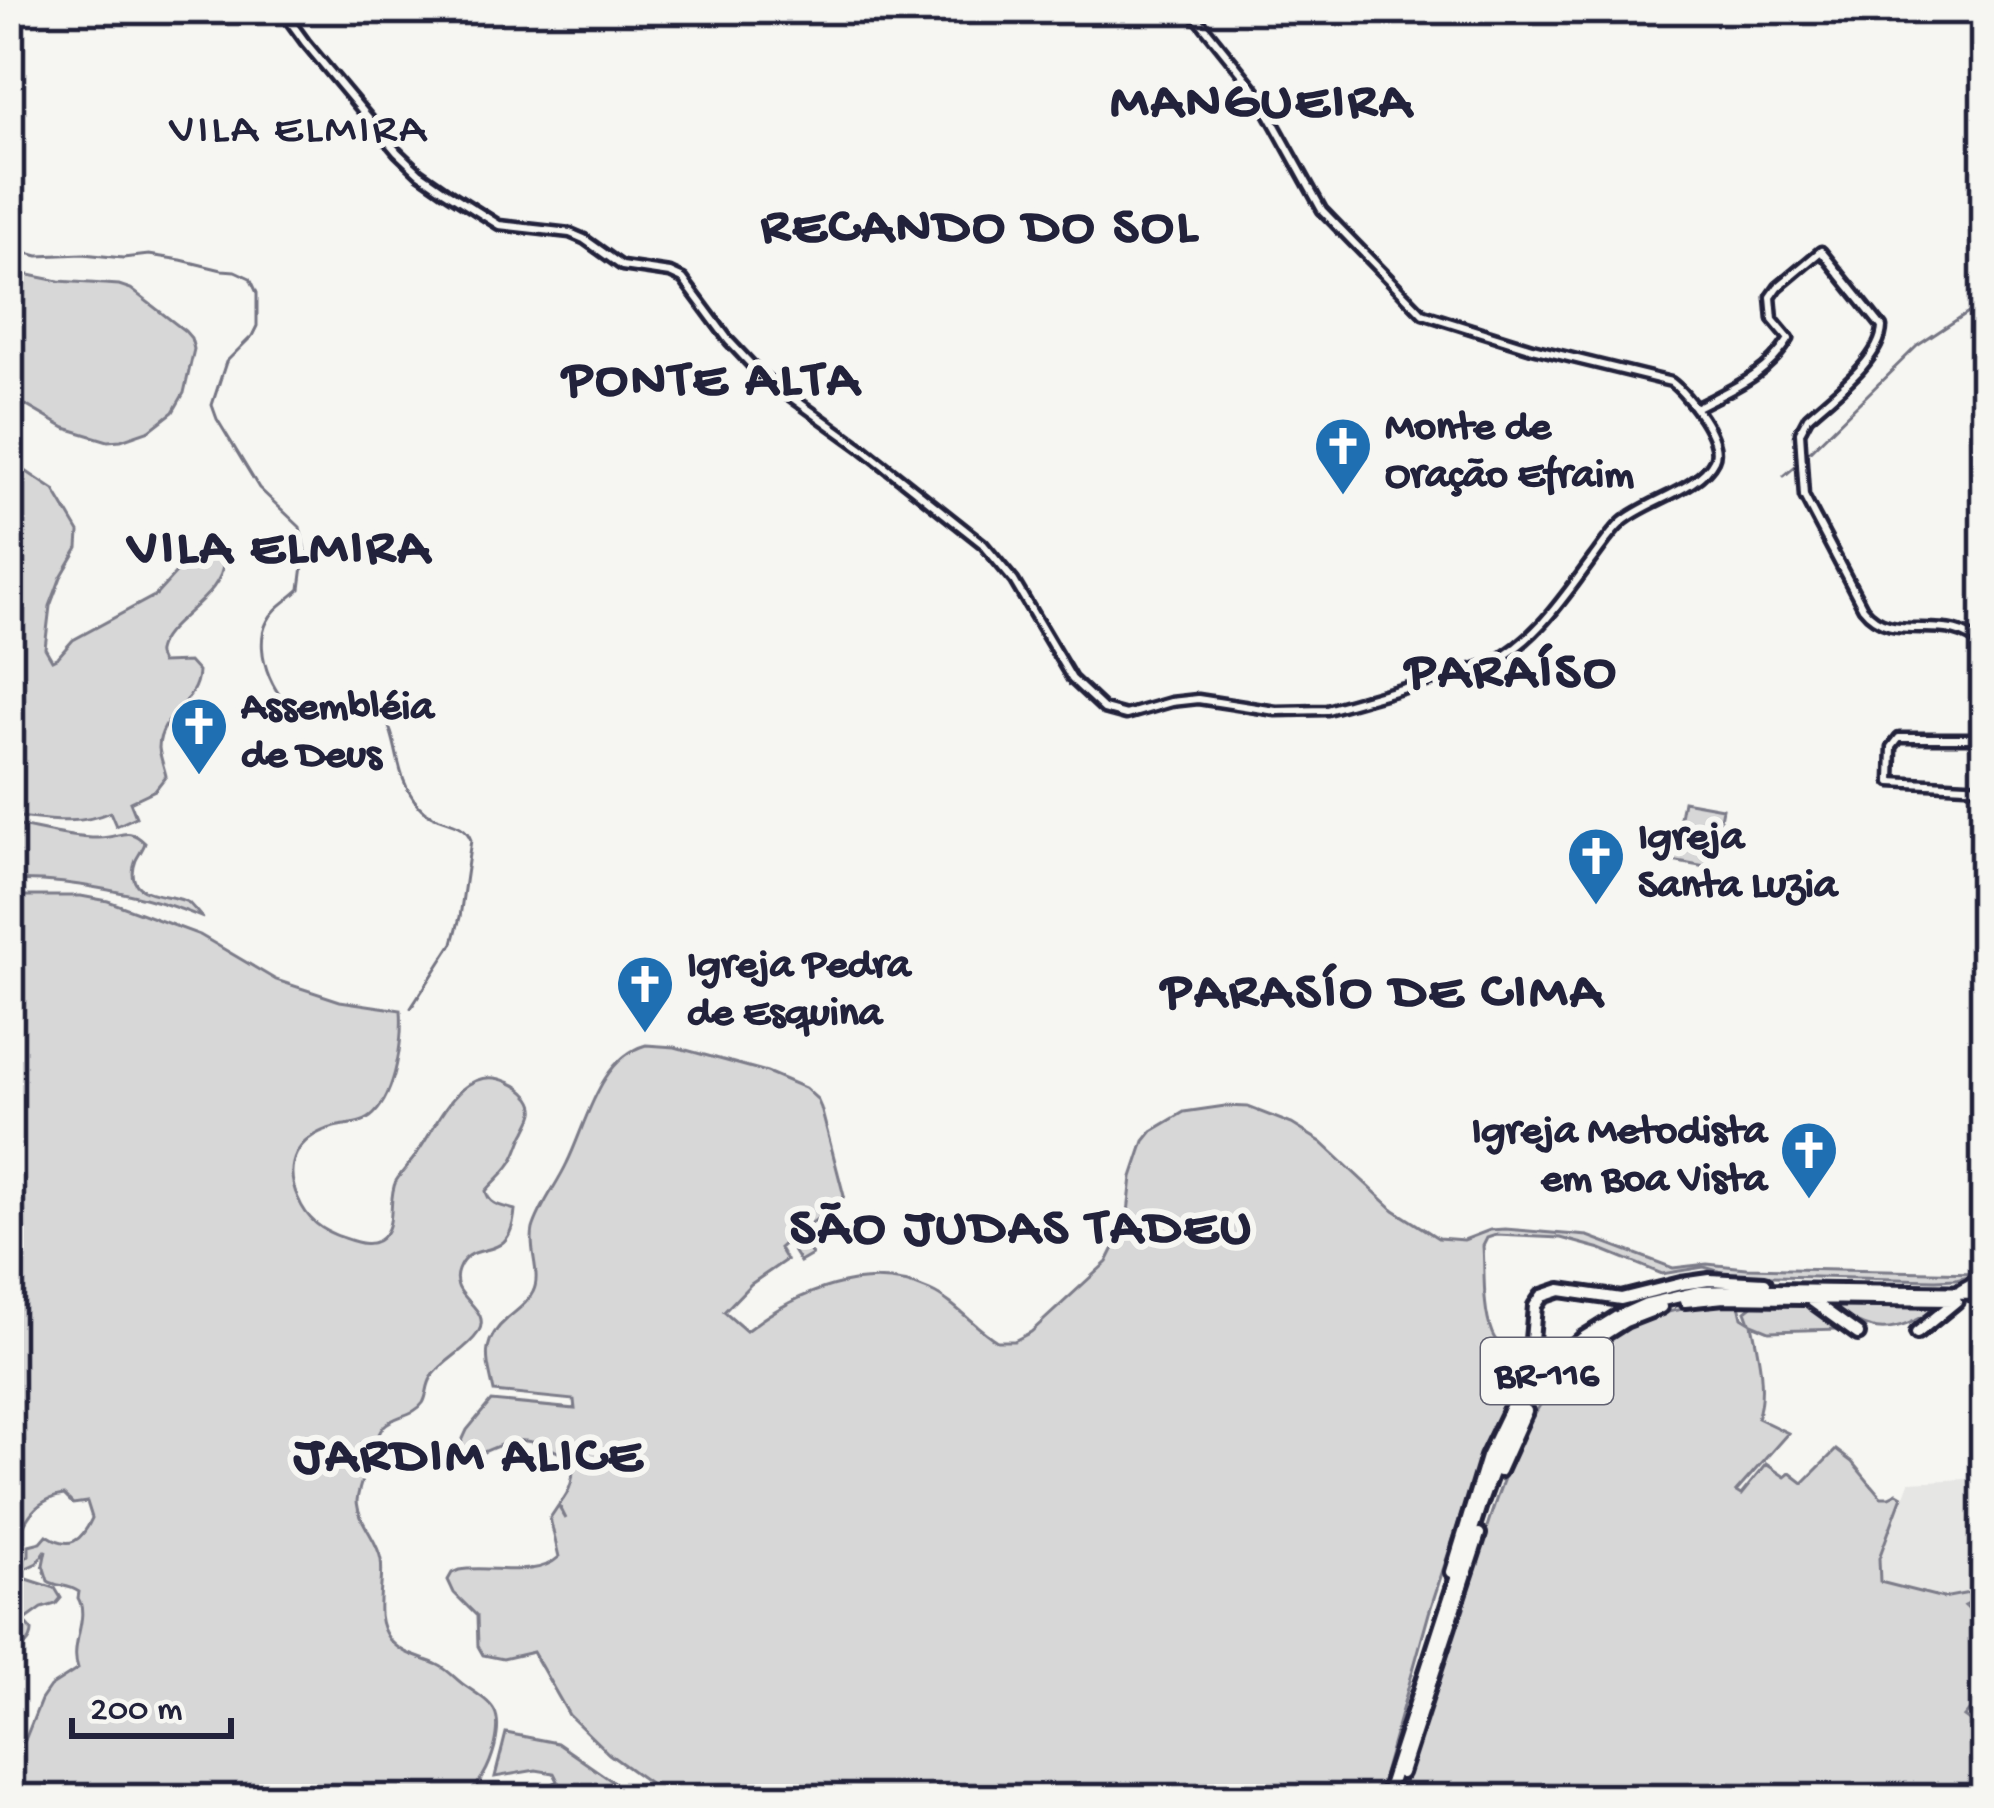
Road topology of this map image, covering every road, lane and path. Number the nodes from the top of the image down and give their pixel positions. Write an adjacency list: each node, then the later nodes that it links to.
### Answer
1 (281, 9): 3 (street)
2 (1190, 9): 3 (street)
3 (1695, 408): 4 (street)
4 (1985, 648)
5 (1985, 738): 6 (street)
6 (1985, 787)
7 (1985, 1277): 9 (highway)
8 (1858, 1291): 9 (highway, BR-116); 14 (highway, BR-116); 14 (highway)
9 (1957, 1296): 10 (highway, BR-116); 11 (highway, BR-116); 12 (highway)
10 (1985, 1296)
11 (1809, 1298): 13 (highway); 15 (highway, BR-116)
12 (1917, 1333)
13 (1858, 1334)
14 (1446, 1610): 15 (highway, BR-116)
15 (1389, 1799)

